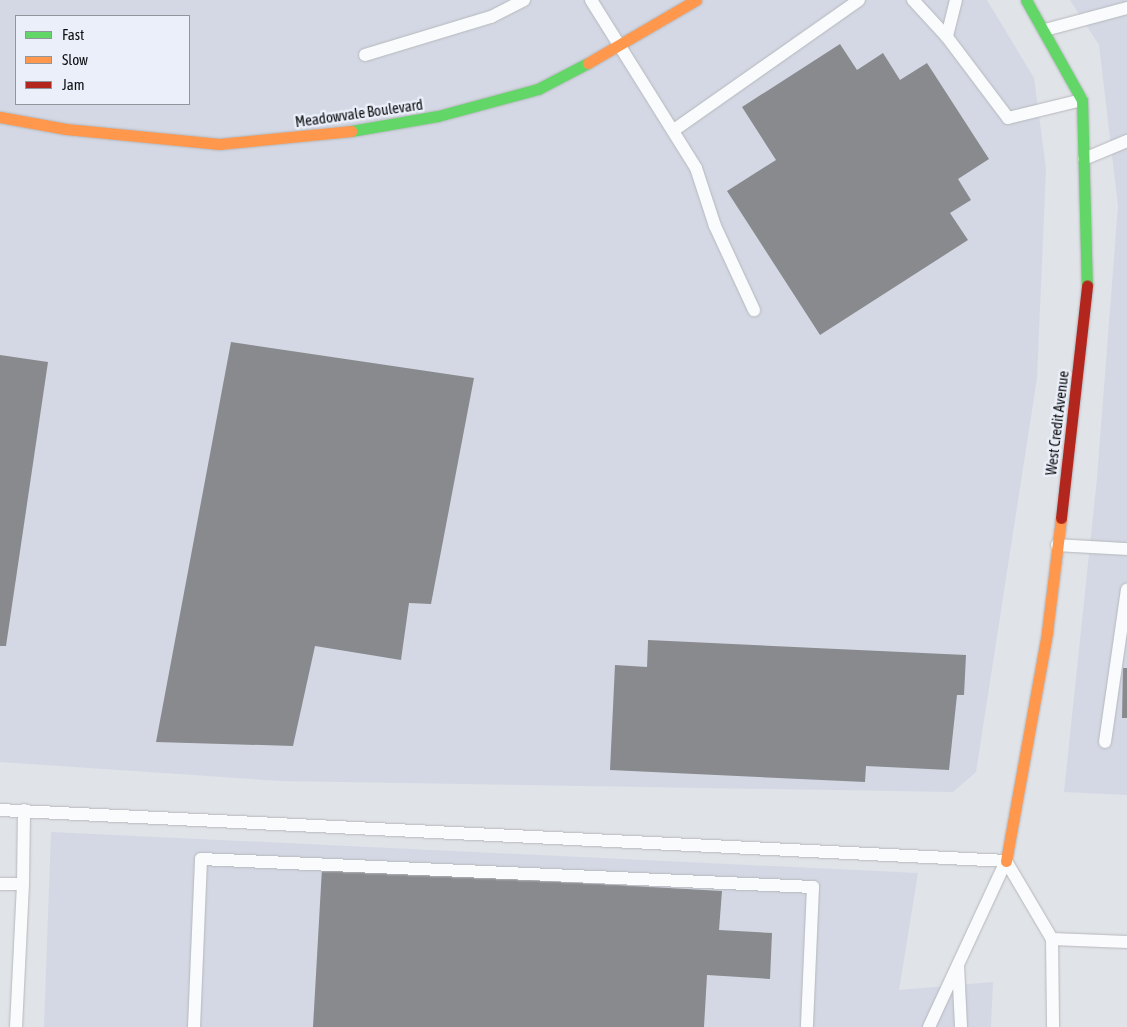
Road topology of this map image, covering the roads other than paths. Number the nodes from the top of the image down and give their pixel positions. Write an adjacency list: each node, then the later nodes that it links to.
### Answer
1 (524, 0): 12 (lane)
2 (591, 0): 11 (lane)
3 (696, 0): 11 (street, Meadowvale Boulevard)
4 (859, 0): 15 (lane)
5 (913, 0): 10 (lane)
6 (956, 0): 10 (lane)
7 (1026, 0): 9 (street, West Credit Avenue)
8 (1127, 8): 9 (lane)
9 (1045, 30): 13 (street, West Credit Avenue)
10 (948, 37): 13 (lane)
11 (620, 47): 14 (street, Meadowvale Boulevard); 15 (lane)
12 (365, 55)
13 (1082, 100): 17 (street, West Credit Avenue)
14 (0, 117)
15 (674, 130): 18 (lane)
16 (1127, 141): 17 (lane)
17 (1084, 159): 19 (street, West Credit Avenue)
18 (754, 310)
19 (1057, 545): 20 (lane); 25 (street, West Credit Avenue)
20 (1127, 549)
21 (1127, 590): 22 (lane)
22 (1105, 742)
23 (0, 810): 24 (lane)
24 (24, 810): 25 (lane); 27 (lane)
25 (1006, 861): 28 (lane); 30 (lane)
26 (0, 884): 27 (lane)
27 (22, 884): 31 (lane)
28 (1052, 939): 29 (lane); 36 (lane)
29 (1127, 942)
30 (958, 965): 34 (lane); 35 (lane)
31 (16, 1027)
32 (194, 1027): 33 (lane)
33 (807, 1027)
34 (929, 1027)
35 (961, 1027)
36 (1053, 1027)

